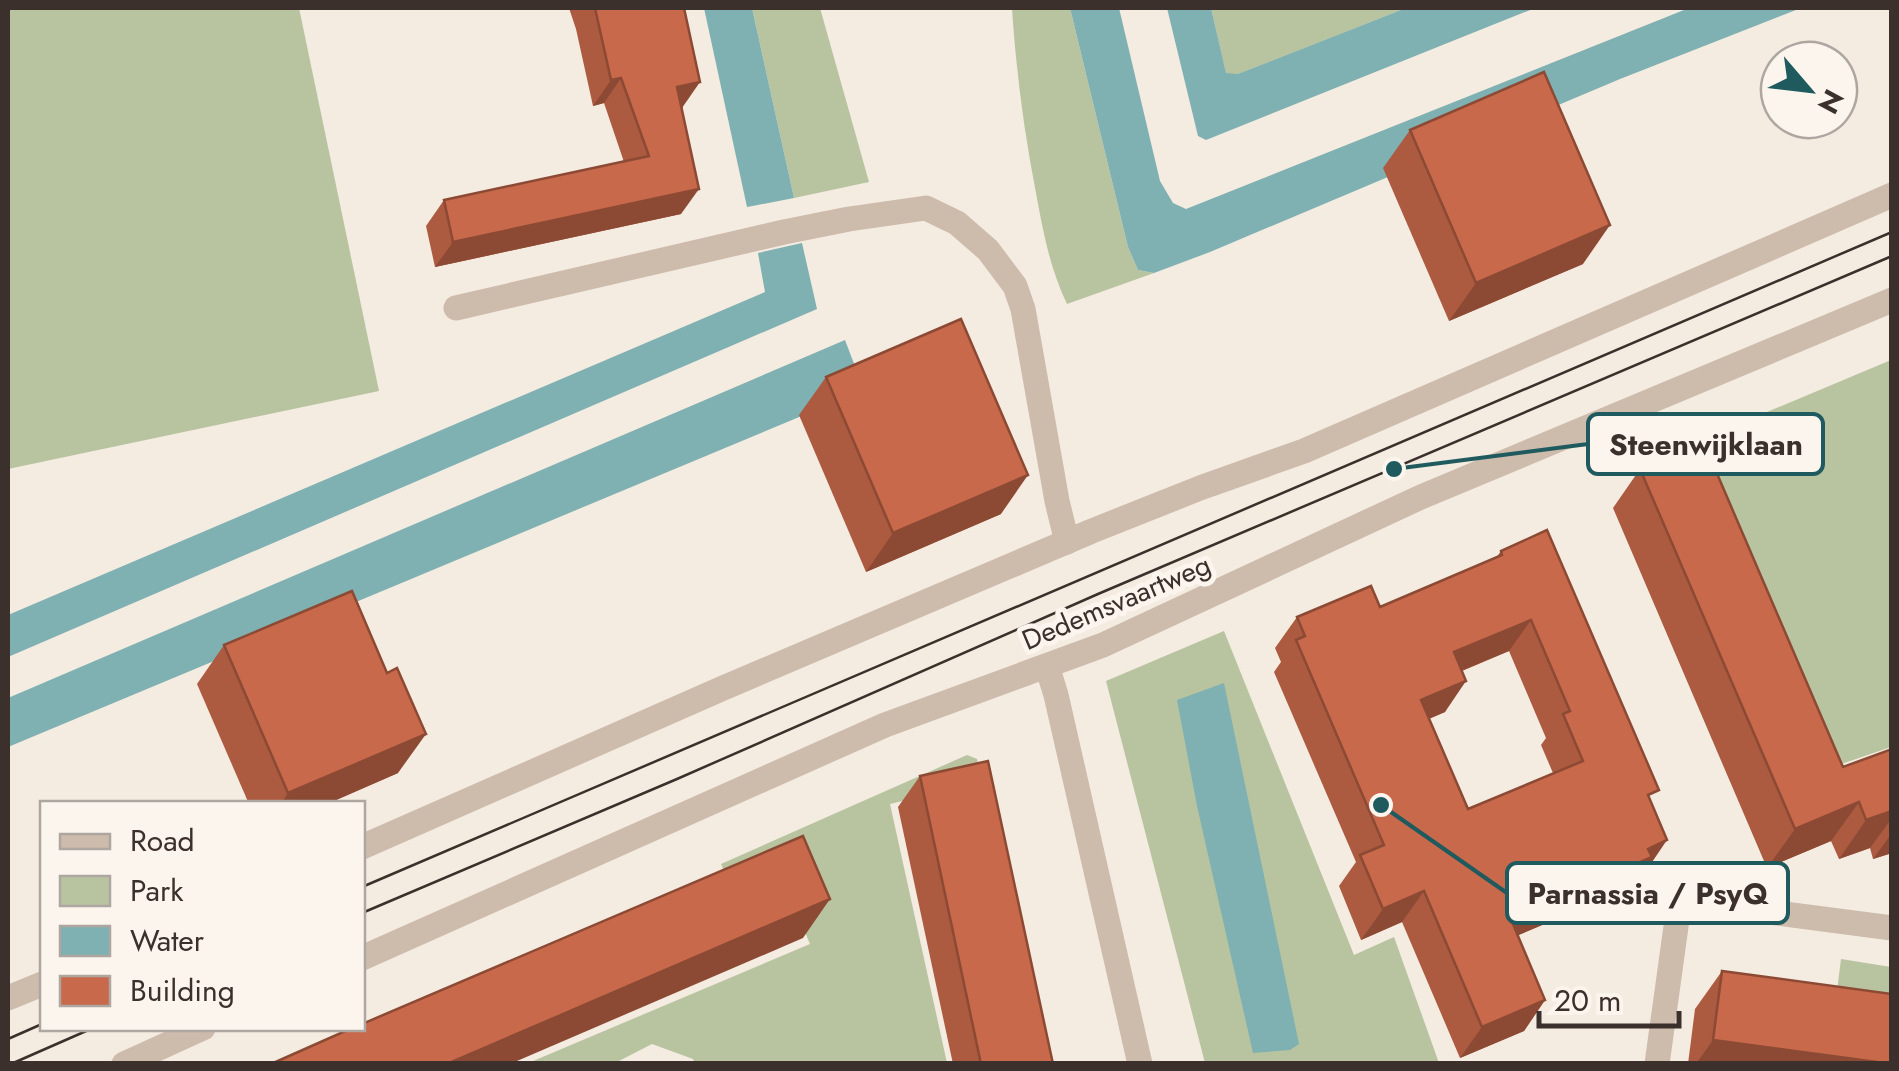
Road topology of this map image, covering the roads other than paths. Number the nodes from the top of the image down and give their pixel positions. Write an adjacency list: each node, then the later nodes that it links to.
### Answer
1 (1892, 195): 4 (street)
2 (1892, 300): 5 (street, Dedemsvaartweg)
3 (456, 308): 4 (street)
4 (1067, 542): 6 (street)
5 (1047, 666): 8 (street, Dedemsvaartweg); 13 (street)
6 (365, 846)
7 (1892, 928): 14 (street)
8 (365, 957)
9 (40, 985): 10 (street)
10 (8, 998)
11 (196, 1031): 12 (street)
12 (124, 1064)
13 (1140, 1064)
14 (1657, 1064)

